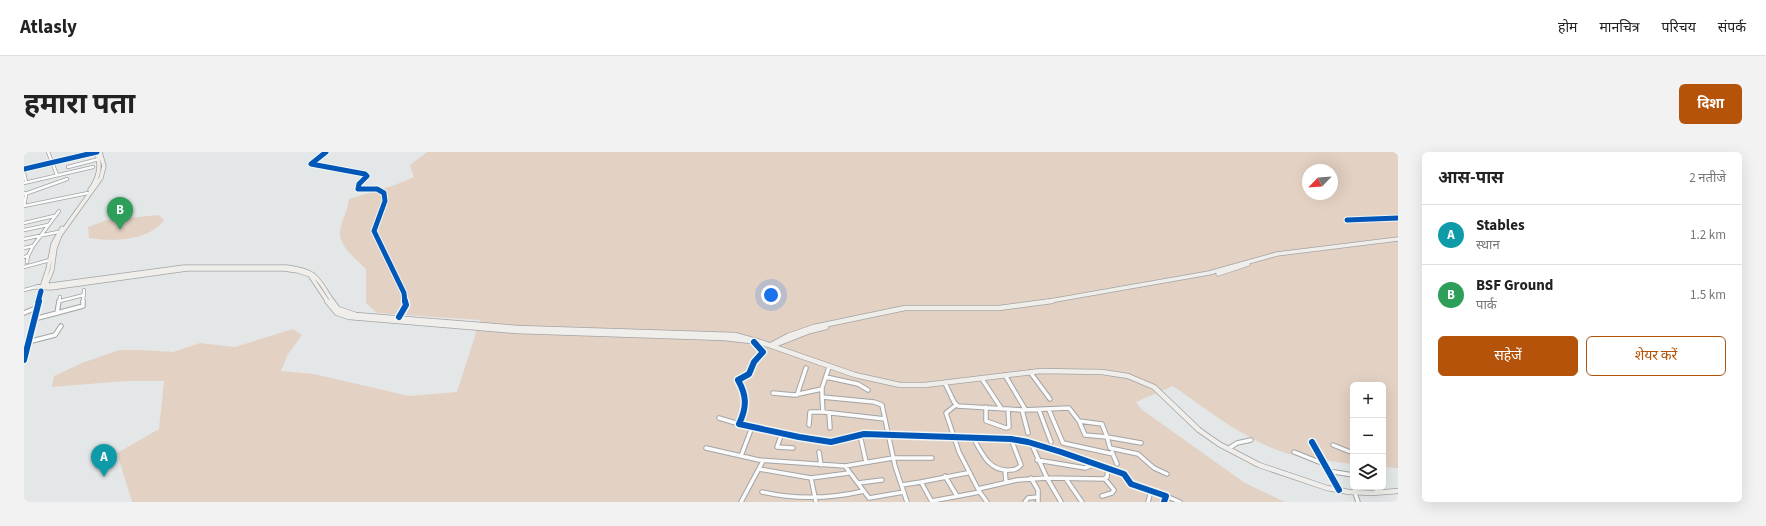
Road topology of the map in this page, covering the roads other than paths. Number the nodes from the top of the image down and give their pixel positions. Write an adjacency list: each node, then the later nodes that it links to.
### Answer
1 (48, 152): 6 (street)
2 (97, 152): 5 (main road); 6 (street)
3 (100, 152): 37 (main road)
4 (326, 152): 46 (street)
5 (99, 159): 7 (street); 15 (main road)
6 (52, 163): 9 (street); 11 (street)
7 (68, 167)
8 (93, 167): 11 (street)
9 (24, 169)
10 (24, 173): 13 (street)
11 (57, 175): 13 (street)
12 (68, 179): 14 (street)
13 (25, 183)
14 (25, 193): 16 (street)
15 (88, 193): 16 (street); 24 (main road)
16 (24, 206)
17 (59, 210): 18 (street)
18 (54, 216): 21 (street); 22 (street)
19 (1398, 218): 20 (street)
20 (1348, 220)
21 (24, 222)
22 (48, 224): 23 (street); 25 (street)
23 (24, 230)
24 (58, 232): 25 (street); 32 (main road)
25 (41, 235): 26 (street); 28 (street)
26 (24, 239)
27 (1398, 240): 54 (main road)
28 (33, 246): 29 (street); 30 (street)
29 (24, 248)
30 (28, 256): 31 (street); 33 (street)
31 (24, 257)
32 (50, 260): 34 (street); 37 (main road)
33 (27, 262)
34 (24, 268)
35 (302, 270): 37 (main road); 46 (main road); 52 (main road)
36 (36, 287): 37 (main road); 38 (street)
37 (43, 288): 43 (street)
38 (24, 290)
39 (84, 290): 40 (street)
40 (84, 295): 42 (street); 45 (street)
41 (60, 297): 42 (street)
42 (60, 301): 45 (street)
43 (36, 308): 44 (street); 47 (street)
44 (24, 313)
45 (58, 313): 47 (street)
46 (399, 317): 53 (main road)
47 (34, 319): 49 (street)
48 (61, 326): 51 (street)
49 (29, 337): 50 (street); 51 (street)
50 (24, 338)
51 (28, 342): 55 (street)
52 (754, 342): 53 (main road); 81 (street)
53 (761, 342): 54 (main road)
54 (772, 345): 56 (main road)
55 (24, 360)
56 (829, 367): 60 (street); 62 (main road)
57 (806, 368): 66 (street)
58 (1030, 372): 59 (main road); 68 (street); 102 (main road)
59 (1006, 375): 61 (main road); 73 (street)
60 (826, 377): 63 (street); 64 (street)
61 (982, 379): 62 (main road); 71 (street)
62 (946, 383): 69 (street)
63 (822, 389): 66 (street); 67 (street)
64 (868, 390)
65 (773, 393): 66 (street)
66 (797, 395)
67 (822, 397): 76 (street); 79 (street)
68 (1050, 399)
69 (956, 405): 70 (street); 90 (street)
70 (986, 407): 71 (street); 72 (street)
71 (1001, 408): 72 (street)
72 (1008, 409): 73 (street)
73 (1024, 410): 74 (street); 86 (street)
74 (1039, 410): 75 (street); 94 (street)
75 (1049, 410): 80 (street); 106 (street)
76 (823, 412): 77 (street); 82 (street)
77 (830, 413): 79 (street); 84 (street)
78 (719, 418): 81 (street)
79 (885, 419): 87 (street)
80 (1079, 421): 89 (street); 89 (street)
81 (739, 424): 83 (street)
82 (808, 425)
83 (752, 427): 85 (street); 107 (street)
84 (830, 428)
85 (782, 433): 88 (street); 100 (street)
86 (1028, 433)
87 (888, 434): 88 (street); 90 (street); 108 (street)
88 (860, 435): 112 (street)
89 (1107, 437): 97 (street); 101 (street)
90 (952, 438): 91 (street); 123 (street)
91 (974, 439): 92 (street); 120 (street)
92 (1011, 439): 96 (street); 120 (street)
93 (1251, 440): 102 (street)
94 (1051, 442)
95 (1312, 442): 115 (street)
96 (1031, 443): 110 (street); 113 (street)
97 (1141, 443)
98 (1333, 445): 105 (street)
99 (706, 448): 107 (street)
100 (793, 448)
101 (1110, 448): 106 (street); 124 (street)
102 (1228, 449): 137 (main road)
103 (819, 452): 116 (street)
104 (1294, 452): 115 (street)
105 (1350, 452)
106 (1112, 454): 114 (street)
107 (741, 456): 111 (street)
108 (893, 458): 109 (street); 112 (street); 136 (street)
109 (932, 458)
110 (1037, 460): 113 (street); 129 (street)
111 (764, 461): 116 (street); 119 (street)
112 (866, 462): 117 (street)
113 (1096, 464): 118 (street)
114 (1117, 464)
115 (1324, 464): 121 (street)
116 (821, 465): 117 (street)
117 (844, 466): 122 (street)
118 (1108, 468): 131 (street); 140 (street)
119 (759, 469): 127 (street); 153 (street)
120 (1005, 470): 134 (street)
121 (1328, 471): 125 (street); 137 (street)
122 (850, 473): 127 (street); 135 (street)
123 (967, 473): 126 (street); 139 (street)
124 (1167, 474)
125 (1350, 475)
126 (945, 476): 133 (street); 146 (street)
127 (811, 478): 149 (street)
128 (1031, 478): 129 (street); 134 (street); 151 (street)
129 (1047, 478): 130 (street); 157 (street)
130 (1066, 479): 131 (street); 158 (street)
131 (1105, 479): 147 (street)
132 (882, 480): 135 (street)
133 (921, 482): 136 (street); 152 (street)
134 (1006, 482): 139 (street)
135 (858, 483): 138 (street)
136 (902, 485): 143 (street)
137 (1339, 490): 145 (main road)
138 (864, 491): 149 (street); 150 (street)
139 (979, 491): 146 (street); 155 (street)
140 (1151, 491): 148 (street); 159 (street)
141 (1398, 491): 144 (main road)
142 (762, 492): 149 (street)
143 (904, 492): 150 (street); 154 (street)
144 (1379, 492): 145 (main road)
145 (1355, 494): 162 (street)
146 (957, 496): 152 (street)
147 (1102, 496)
148 (1166, 496): 160 (street); 161 (street)
149 (816, 500)
150 (870, 500)
151 (1038, 500): 156 (street)
152 (932, 501)
153 (741, 502)
154 (907, 502)
155 (987, 502)
156 (1025, 502)
157 (1061, 502)
158 (1082, 502)
159 (1148, 502)
160 (1164, 502)
161 (1180, 502)
162 (1358, 502)

